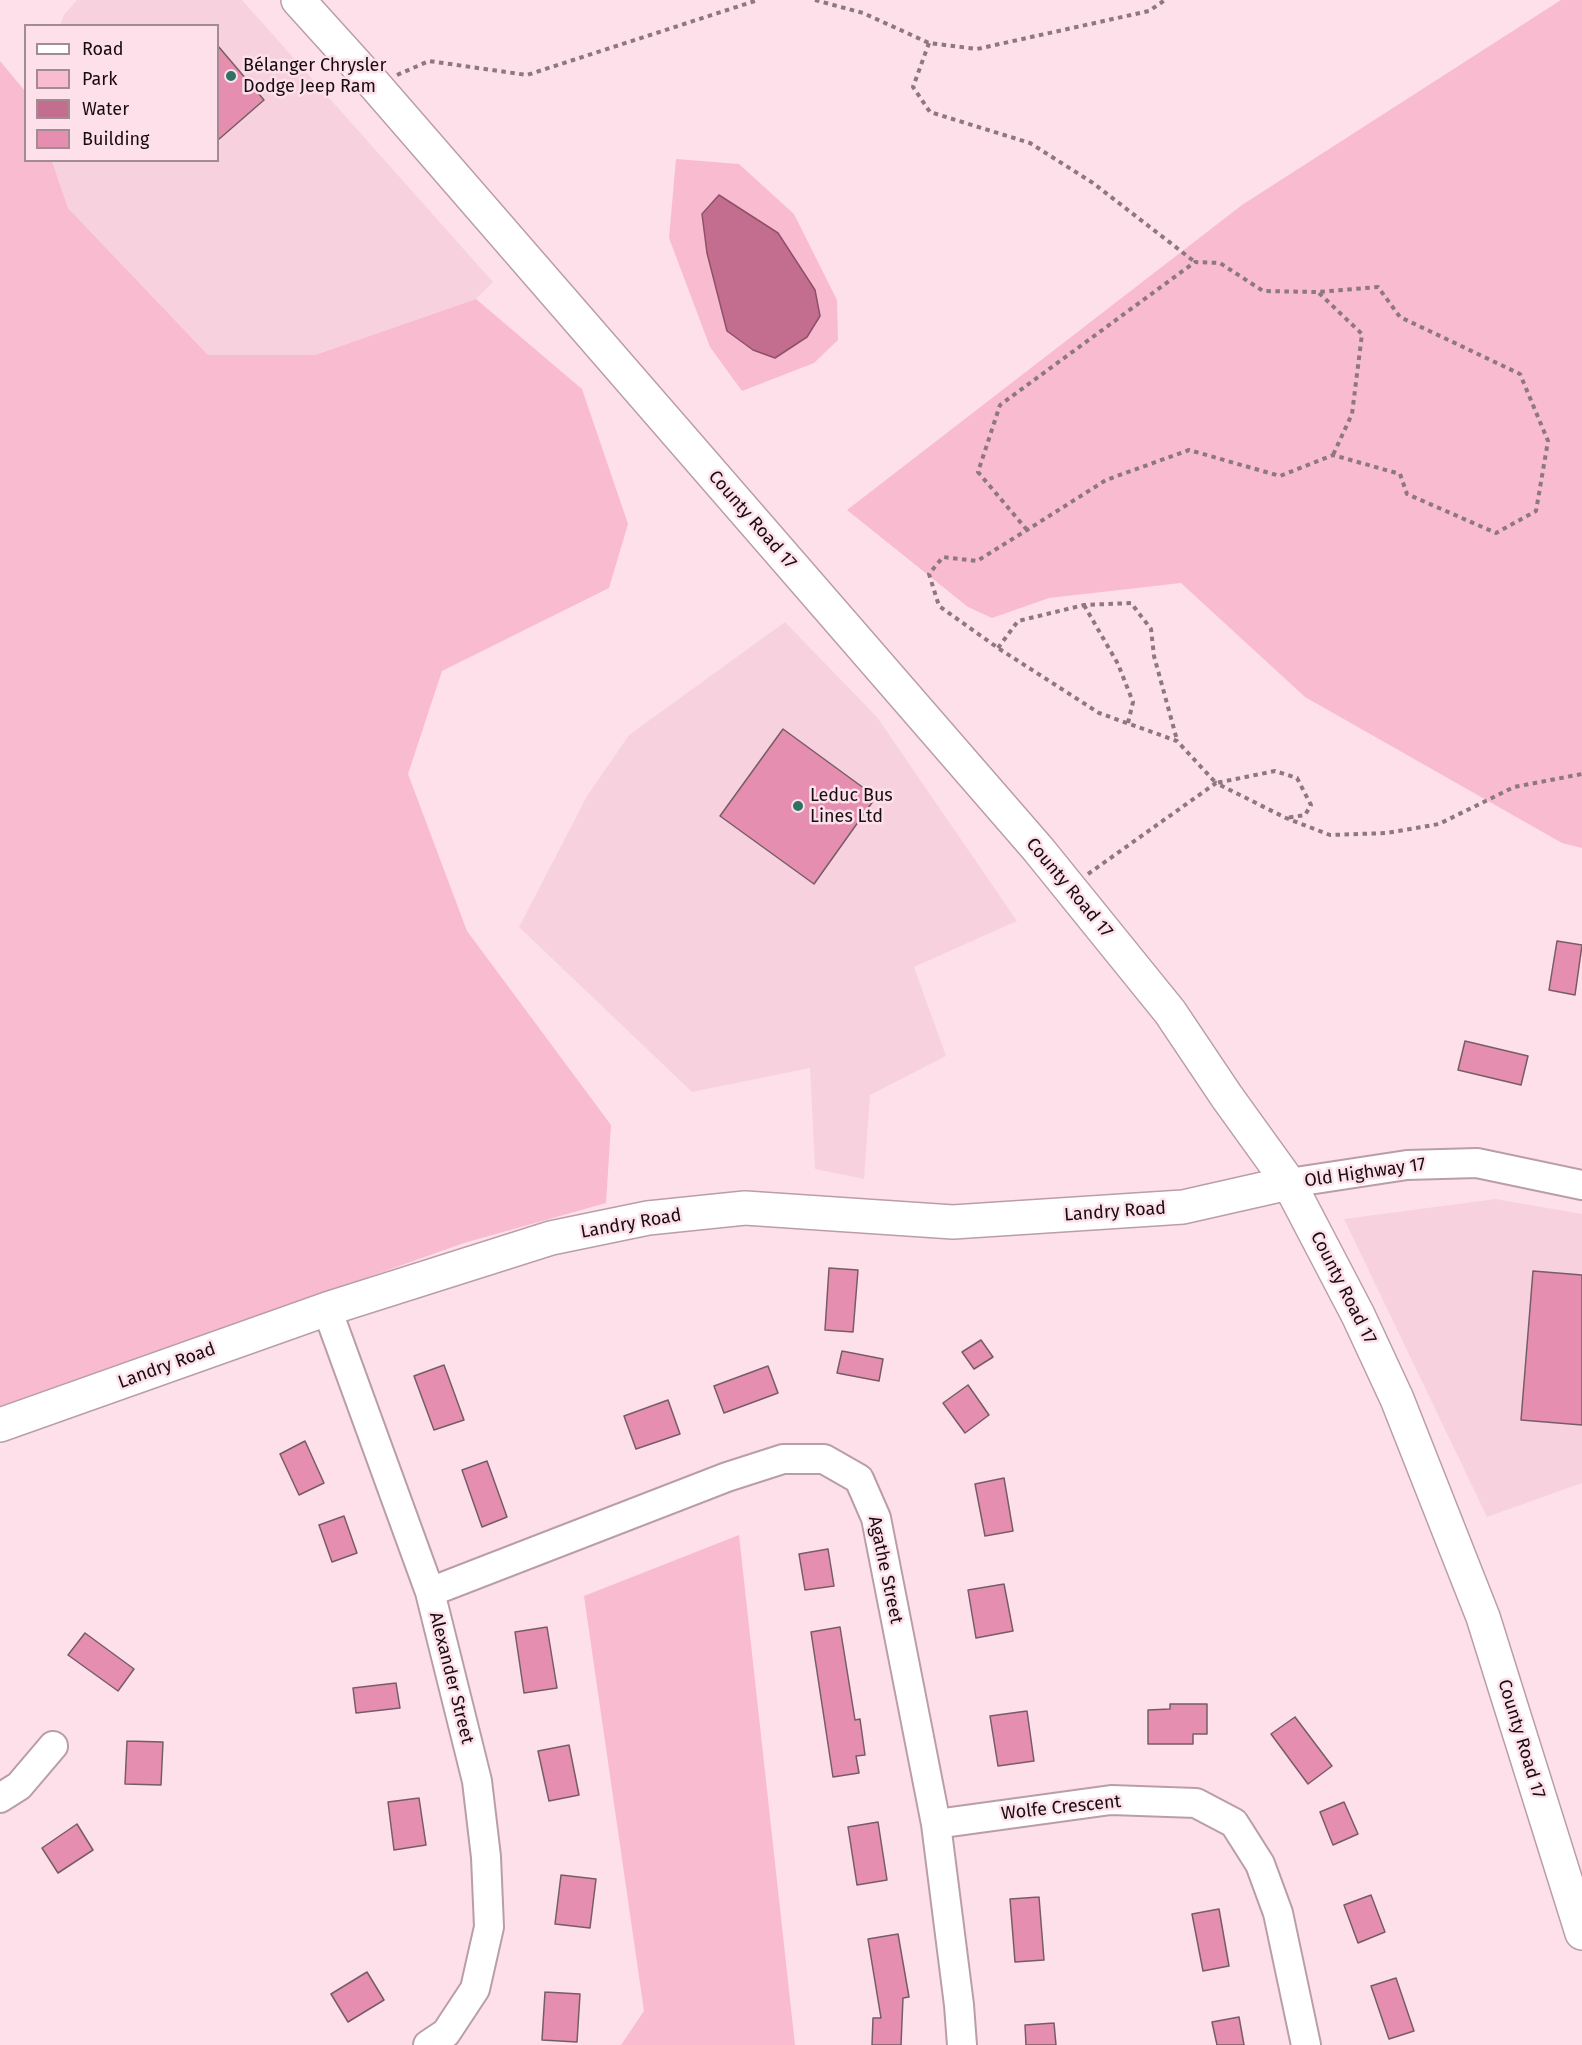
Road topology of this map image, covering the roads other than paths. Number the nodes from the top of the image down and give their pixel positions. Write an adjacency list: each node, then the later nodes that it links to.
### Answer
1 (298, 0): 2 (main road, County Road 17)
2 (1289, 1184): 3 (street, Old Highway 17); 4 (main road, Landry Road); 10 (main road, County Road 17)
3 (1582, 1185)
4 (327, 1309): 5 (main road, Landry Road); 6 (street, Alexander Street)
5 (0, 1425)
6 (430, 1592): 9 (street, Agathe Street); 11 (street, Alexander Street)
7 (53, 1746): 8 (street)
8 (0, 1798)
9 (936, 1824): 12 (street, Agathe Street); 13 (street, Wolfe Crescent)
10 (1582, 1933)
11 (428, 2045)
12 (962, 2045)
13 (1306, 2045)

